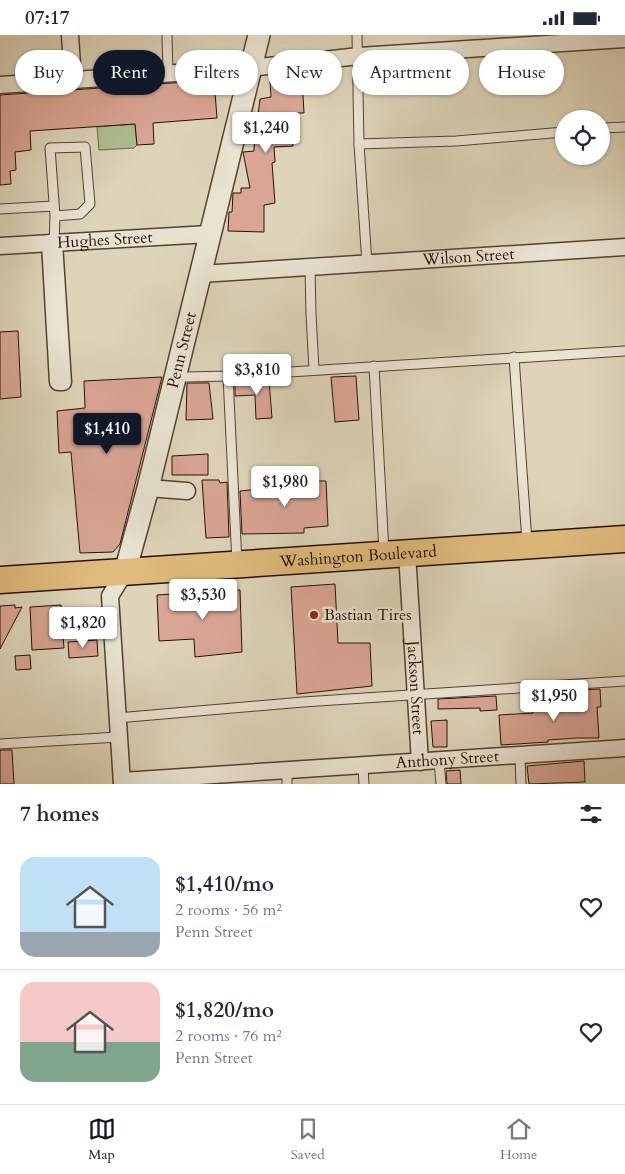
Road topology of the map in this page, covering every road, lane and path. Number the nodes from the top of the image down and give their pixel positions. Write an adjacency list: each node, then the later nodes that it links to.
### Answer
1 (70, 35): 7 (street)
2 (167, 35): 13 (lane)
3 (259, 35): 8 (street, Penn Street)
4 (357, 35): 9 (lane)
5 (574, 39): 6 (street); 10 (street)
6 (625, 39)
7 (71, 50)
8 (255, 50)
9 (358, 50)
10 (434, 50)
11 (352, 57): 12 (street)
12 (258, 68)
13 (168, 74): 14 (street); 15 (street)
14 (175, 74)
15 (83, 80)
16 (15, 84): 17 (street)
17 (0, 85)
18 (244, 95): 27 (street, Penn Street)
19 (359, 95): 23 (lane)
20 (625, 127): 21 (lane)
21 (610, 128)
22 (555, 133): 23 (lane)
23 (360, 144): 31 (lane)
24 (54, 206): 25 (lane); 26 (lane); 26 (lane)
25 (0, 209)
26 (55, 216): 28 (lane)
27 (209, 234): 28 (street, Hughes Street); 33 (street, Penn Street)
28 (52, 243): 28 (street); 29 (street, Hughes Street)
29 (0, 246)
30 (625, 247): 31 (street, Wilson Street)
31 (367, 264): 32 (street, Wilson Street)
32 (310, 267): 33 (street, Wilson Street); 37 (lane)
33 (200, 274): 40 (street, Penn Street)
34 (625, 351): 35 (lane)
35 (514, 357): 36 (lane); 43 (lane)
36 (374, 367): 37 (lane); 44 (lane)
37 (314, 370): 38 (lane)
38 (228, 376): 39 (lane); 45 (lane)
39 (186, 377)
40 (148, 488): 41 (street); 46 (street, Penn Street)
41 (187, 491)
42 (625, 539): 43 (main road, Washington Boulevard)
43 (528, 545): 44 (main road, Washington Boulevard)
44 (395, 554): 45 (main road, Washington Boulevard); 49 (street, Jackson Street)
45 (238, 565): 46 (main road, Washington Boulevard)
46 (125, 572): 47 (main road, Washington Boulevard); 50 (street, Penn Street)
47 (0, 580)
48 (625, 681): 49 (lane)
49 (416, 694): 50 (lane); 56 (street, Jackson Street)
50 (117, 717): 51 (street, Penn Street)
51 (119, 737): 52 (lane); 60 (street, Penn Street)
52 (0, 744)
53 (625, 749): 54 (street, Anthony Street)
54 (520, 756): 55 (street, Anthony Street); 63 (lane)
55 (439, 761): 56 (street, Anthony Street); 62 (lane)
56 (420, 762): 57 (street, Anthony Street)
57 (363, 766): 58 (street, Anthony Street); 61 (lane)
58 (287, 777): 59 (street, Anthony Street)
59 (210, 780): 60 (street, Anthony Street)
60 (122, 783)
61 (364, 784)
62 (441, 784)
63 (521, 784)

